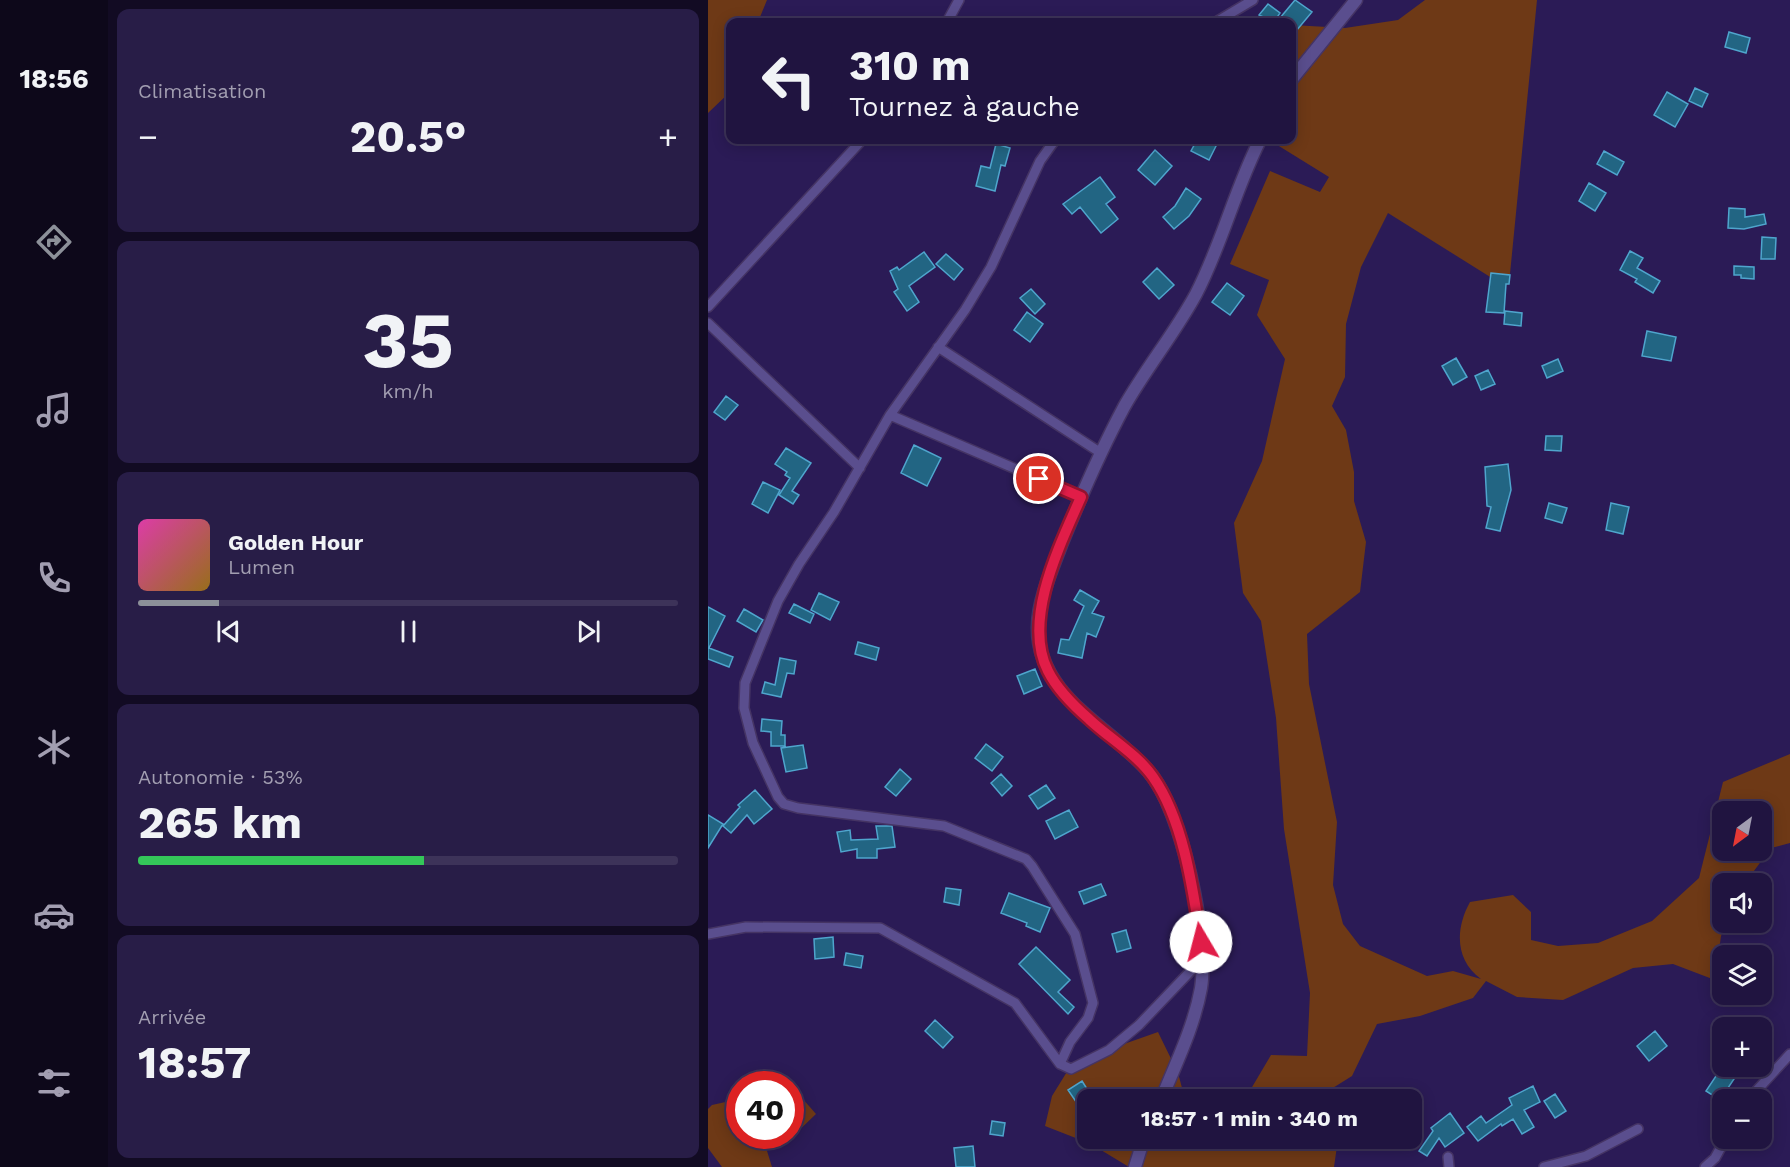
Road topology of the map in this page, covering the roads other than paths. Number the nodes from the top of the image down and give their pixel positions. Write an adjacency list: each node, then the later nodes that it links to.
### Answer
1 (959, 0): 4 (street)
2 (1253, 0): 5 (street)
3 (1356, 0): 6 (street)
4 (948, 18)
5 (1223, 18)
6 (1296, 74)
7 (858, 144): 10 (street)
8 (1051, 144): 12 (street)
9 (1258, 144): 14 (street)
10 (708, 307)
11 (708, 323): 15 (street)
12 (938, 347): 13 (street); 14 (street)
13 (890, 415): 15 (street); 16 (street)
14 (1101, 453): 16 (street)
15 (860, 468): 20 (street)
16 (1081, 497): 18 (street)
17 (708, 934): 20 (street)
18 (1203, 958): 20 (street); 21 (street)
19 (1790, 1054): 22 (street)
20 (1060, 1064)
21 (1165, 1089)
22 (1758, 1089)
23 (1638, 1129): 27 (street)
24 (1141, 1149): 26 (street)
25 (1720, 1149): 28 (street)
26 (1135, 1167)
27 (1544, 1167)
28 (1705, 1167)

